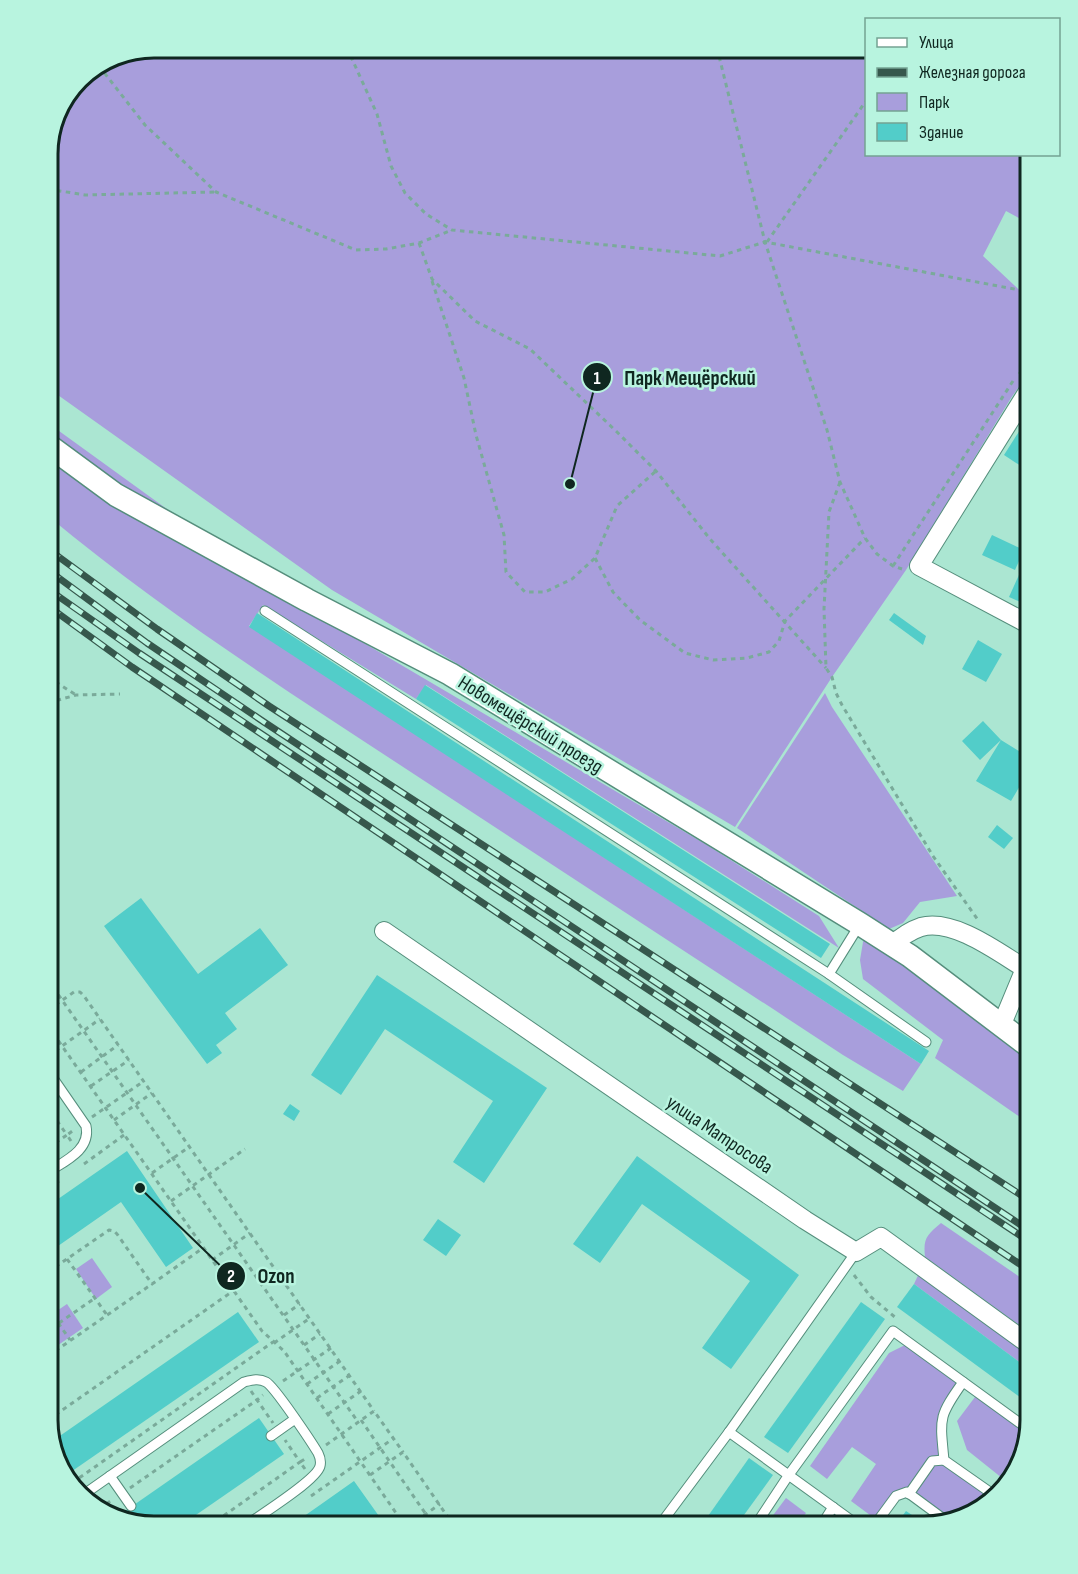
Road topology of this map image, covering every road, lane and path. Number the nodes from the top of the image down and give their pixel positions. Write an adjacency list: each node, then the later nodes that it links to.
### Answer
1 (352, 58): 7 (path)
2 (720, 59): 8 (path)
3 (104, 73): 6 (path)
4 (865, 104): 8 (path)
5 (59, 191): 6 (path)
6 (216, 192): 9 (path)
7 (452, 230): 8 (path); 9 (path)
8 (766, 242): 11 (path); 16 (path)
9 (419, 243): 10 (path)
10 (432, 279): 15 (path); 18 (path)
11 (1019, 290)
12 (1019, 375): 19 (path)
13 (1019, 406): 20 (street)
14 (59, 453): 30 (street, Новомещёрский проезд)
15 (656, 471): 18 (path); 24 (path)
16 (840, 482): 17 (path); 21 (path)
17 (865, 538): 19 (path); 21 (path)
18 (595, 558): 24 (path)
19 (893, 566): 20 (path)
20 (919, 566): 23 (street)
21 (827, 578): 24 (path); 25 (path)
22 (265, 611): 35 (lane)
23 (1019, 619)
24 (785, 621): 25 (path)
25 (826, 668): 31 (path)
26 (59, 684): 28 (path)
27 (120, 694): 28 (path)
28 (76, 695): 29 (path)
29 (59, 700)
30 (860, 924): 33 (street, Новомещёрский проезд); 35 (lane)
31 (984, 928)
32 (384, 931): 78 (street, улица Матросова)
33 (892, 945): 34 (street); 41 (street, Новомещёрский проезд)
34 (1019, 959)
35 (829, 974): 45 (lane)
36 (1019, 983): 41 (street)
37 (58, 995): 38 (path)
38 (62, 1000): 39 (path); 40 (path); 42 (path)
39 (58, 1003)
40 (100, 1019): 42 (path); 46 (path)
41 (1002, 1024): 43 (street, Новомещёрский проезд)
42 (84, 1031): 47 (path); 49 (path)
43 (1019, 1038)
44 (58, 1041): 47 (path)
45 (926, 1042)
46 (118, 1045): 49 (path); 50 (path)
47 (62, 1046): 48 (path); 52 (path)
48 (58, 1049)
49 (102, 1057): 51 (path); 52 (path)
50 (129, 1060): 51 (path); 53 (path)
51 (112, 1071): 55 (path); 56 (path)
52 (80, 1072): 55 (path)
53 (144, 1081): 56 (path); 57 (path)
54 (58, 1086): 62 (lane)
55 (90, 1086): 59 (path)
56 (127, 1093): 58 (path); 59 (path)
57 (152, 1093): 58 (path); 65 (path)
58 (136, 1105): 60 (path); 68 (path)
59 (105, 1108): 60 (path); 62 (path)
60 (114, 1120): 71 (path)
61 (58, 1123): 63 (path)
62 (84, 1123): 63 (path); 67 (lane)
63 (67, 1135): 64 (path); 67 (path)
64 (58, 1141)
65 (189, 1147): 68 (path); 72 (path)
66 (245, 1149): 72 (path)
67 (78, 1151): 69 (path); 70 (lane)
68 (173, 1158): 71 (path); 73 (path)
69 (86, 1162)
70 (58, 1165)
71 (151, 1173): 74 (path)
72 (209, 1174): 73 (path); 75 (path)
73 (192, 1186): 74 (path); 76 (path)
74 (171, 1201): 77 (path)
75 (250, 1233): 76 (path); 86 (path)
76 (234, 1245): 80 (path); 88 (path)
77 (203, 1248): 80 (path); 83 (path)
78 (856, 1252): 94 (street); 114 (lane)
79 (67, 1259): 81 (path); 83 (path); 85 (path)
80 (212, 1260): 84 (path)
81 (58, 1265)
82 (852, 1274): 92 (path)
83 (152, 1284): 87 (path)
84 (233, 1291): 96 (path); 109 (path)
85 (95, 1298): 87 (path); 90 (path)
86 (300, 1304): 88 (path); 89 (path)
87 (107, 1315): 95 (path)
88 (283, 1316): 91 (path)
89 (310, 1318): 91 (path); 93 (path)
90 (59, 1323): 95 (path)
91 (293, 1330): 96 (path); 97 (path)
92 (893, 1331): 102 (lane); 124 (lane)
93 (320, 1334): 97 (path); 99 (path)
94 (1019, 1337)
95 (70, 1340): 98 (path)
96 (274, 1343): 103 (path); 125 (path)
97 (304, 1345): 100 (path)
98 (58, 1349)
99 (340, 1361): 100 (path); 101 (path)
100 (323, 1372): 103 (path); 104 (path)
101 (350, 1375): 104 (path); 105 (path)
102 (963, 1382): 113 (lane); 119 (lane)
103 (307, 1384): 106 (path)
104 (333, 1386): 106 (path); 107 (path)
105 (361, 1391): 107 (path); 108 (path)
106 (316, 1398): 110 (path)
107 (344, 1402): 110 (path); 112 (path)
108 (374, 1411): 112 (path); 116 (path)
109 (58, 1413)
110 (327, 1414): 120 (path)
111 (295, 1419): 115 (lane); 123 (lane); 137 (lane)
112 (361, 1420): 117 (path)
113 (1019, 1422)
114 (729, 1432): 124 (lane); 141 (lane)
115 (275, 1433): 128 (path); 136 (path)
116 (394, 1438): 117 (path); 118 (path)
117 (380, 1448): 120 (path); 121 (path)
118 (403, 1452): 121 (path); 132 (path)
119 (944, 1460): 127 (lane); 129 (lane)
120 (360, 1461): 122 (path); 130 (path)
121 (389, 1461): 122 (path); 135 (path)
122 (370, 1475): 138 (path)
123 (110, 1476): 126 (lane); 128 (lane)
124 (788, 1476): 134 (lane); 142 (lane)
125 (78, 1478)
126 (90, 1490)
127 (988, 1490)
128 (122, 1493): 131 (path); 133 (lane)
129 (909, 1494): 140 (lane); 145 (lane)
130 (303, 1502)
131 (107, 1503)
132 (440, 1504): 135 (path); 139 (path)
133 (131, 1506)
134 (833, 1507): 143 (lane); 144 (lane)
135 (426, 1514)
136 (225, 1515)
137 (260, 1515)
138 (399, 1515)
139 (447, 1515)
140 (938, 1515)
141 (667, 1516)
142 (762, 1516)
143 (827, 1516)
144 (845, 1516)
145 (881, 1516)

